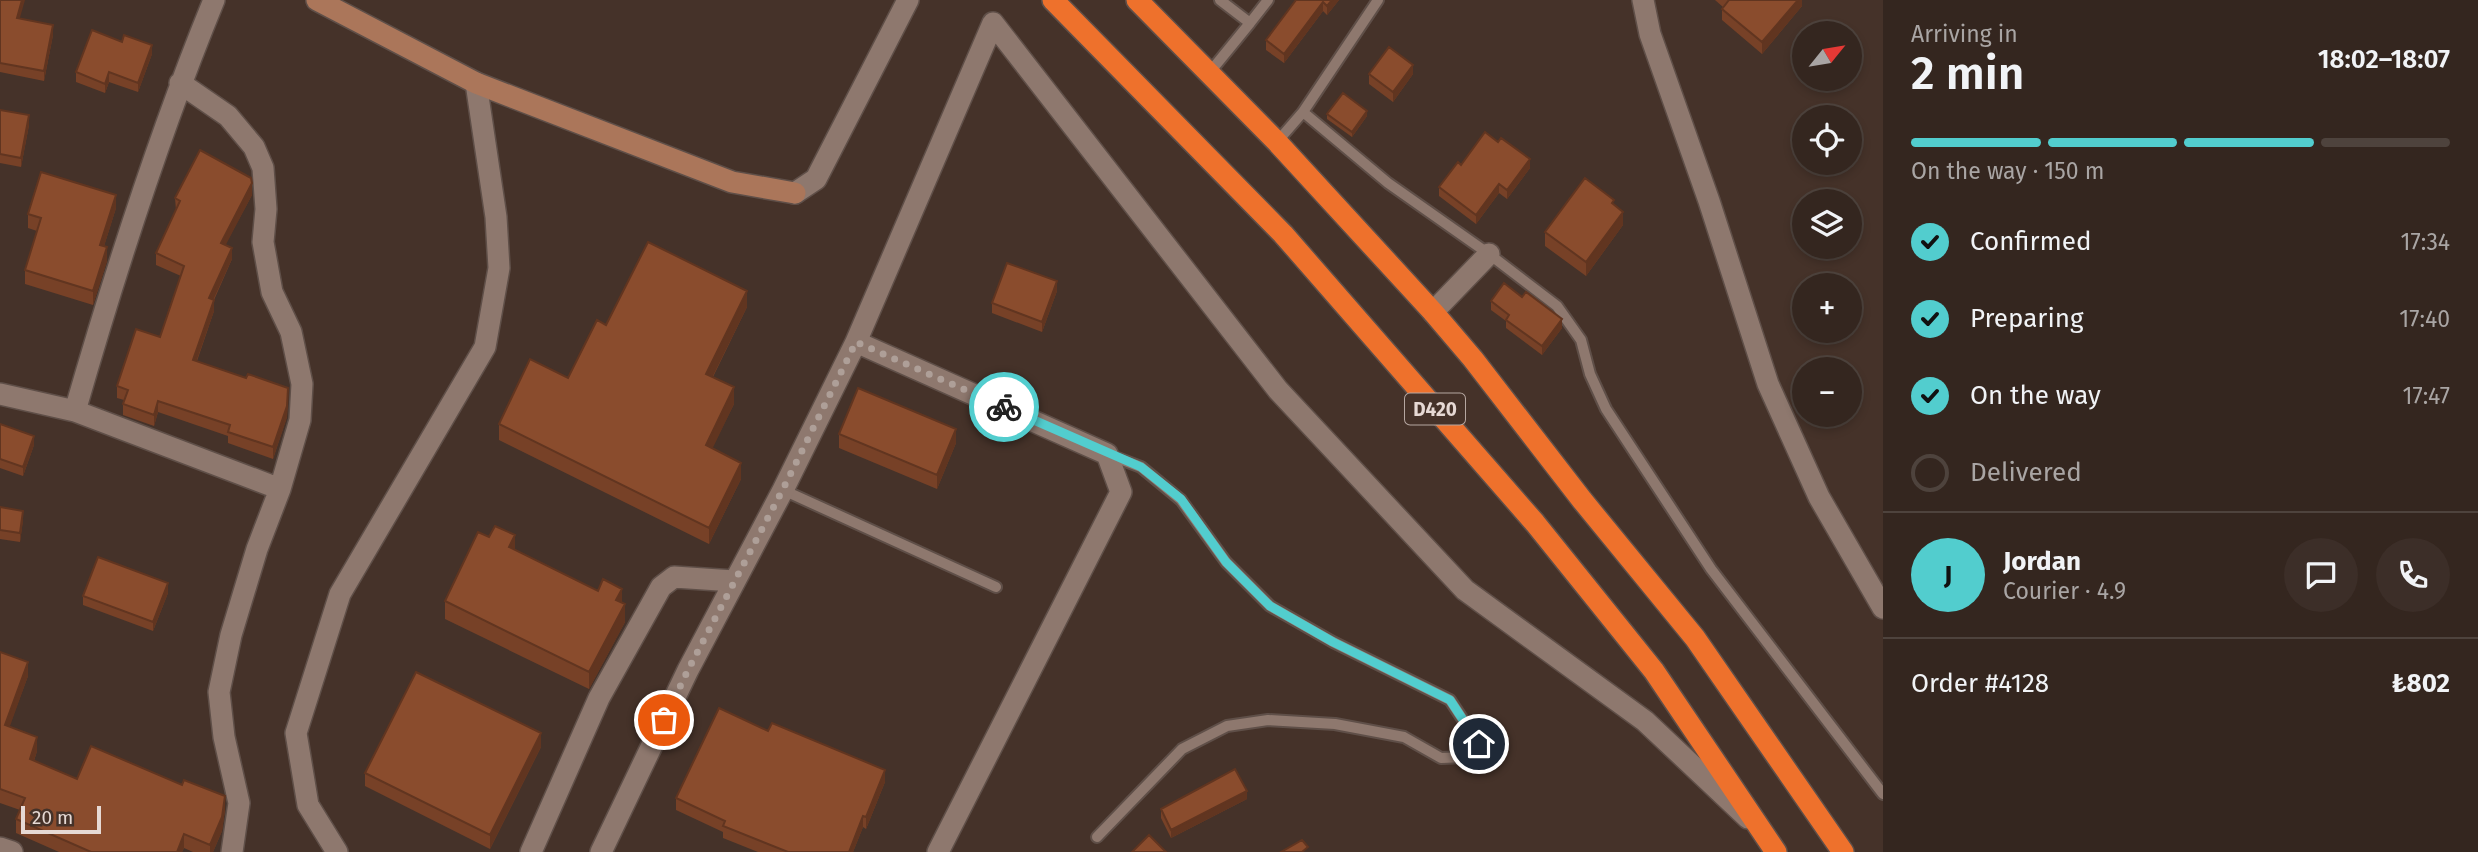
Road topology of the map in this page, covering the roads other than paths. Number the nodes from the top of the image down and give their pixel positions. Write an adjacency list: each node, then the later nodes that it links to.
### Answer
1 (214, 0): 12 (street)
2 (317, 0): 13 (street)
3 (908, 0): 13 (street)
4 (1053, 0): 28 (highway, D420)
5 (1137, 0): 11 (highway, D420)
6 (1220, 0): 10 (lane)
7 (1268, 0): 10 (lane)
8 (1378, 0): 14 (lane)
9 (1643, 0): 26 (street)
10 (1250, 23): 11 (lane)
11 (1210, 72): 15 (highway, D420)
12 (180, 83): 20 (street); 22 (street)
13 (476, 83): 34 (street)
14 (1303, 112): 15 (lane); 16 (lane)
15 (1277, 142): 17 (highway, D420)
16 (1489, 254): 17 (street); 27 (lane)
17 (1433, 312): 38 (highway, D420)
18 (856, 342): 21 (street); 23 (street); 28 (street, D420)
19 (0, 394): 20 (street)
20 (75, 411): 22 (street)
21 (1107, 454): 29 (lane); 36 (street)
22 (280, 489): 33 (street)
23 (783, 489): 24 (street); 25 (lane)
24 (734, 582): 31 (street); 35 (street)
25 (996, 587)
26 (1883, 608)
27 (1883, 794)
28 (1763, 833): 37 (highway, D420)
29 (1097, 837)
30 (0, 848): 32 (street)
31 (608, 850)
32 (11, 852)
33 (232, 852)
34 (337, 852)
35 (531, 852)
36 (939, 852)
37 (1776, 852)
38 (1843, 852)

